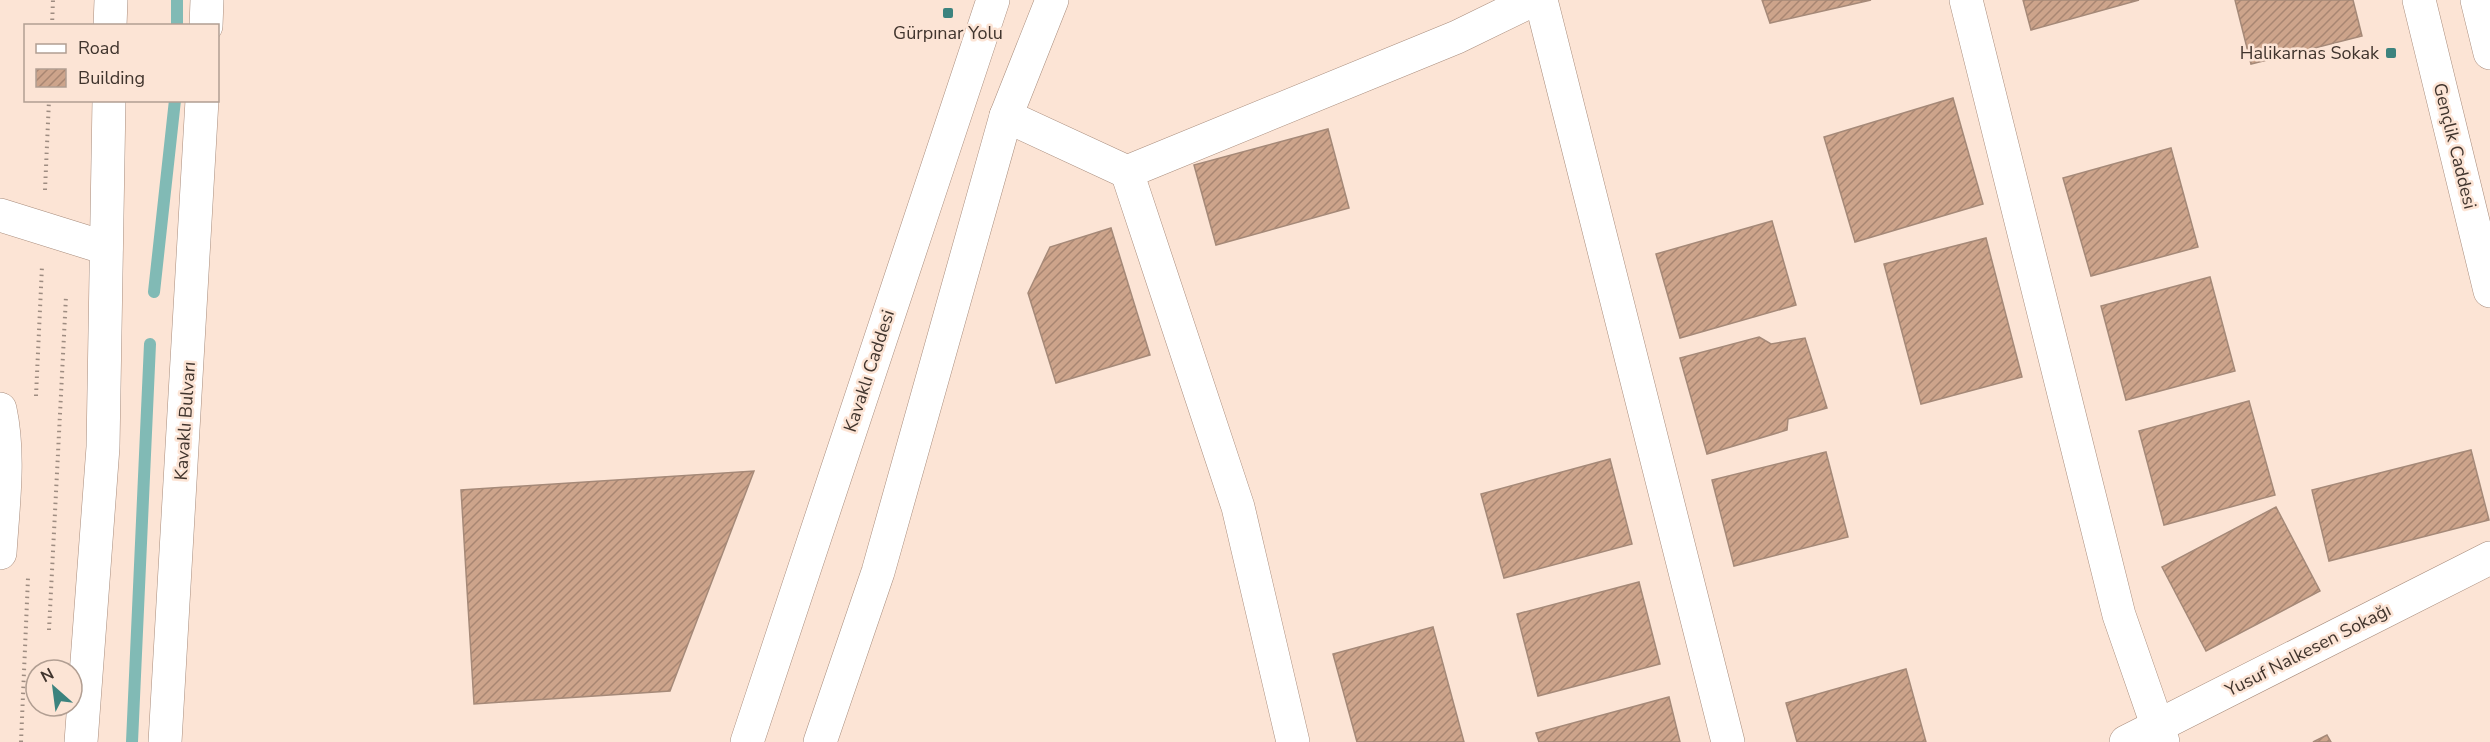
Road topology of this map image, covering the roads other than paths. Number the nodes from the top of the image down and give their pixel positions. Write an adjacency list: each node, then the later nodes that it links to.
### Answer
1 (111, 0): 10 (street)
2 (207, 0): 11 (street)
3 (993, 0): 27 (street, Kavaklı Caddesi)
4 (1052, 0): 15 (street)
5 (1533, 0): 16 (street)
6 (1541, 0): 29 (street)
7 (1966, 0): 23 (street)
8 (2419, 0): 19 (street, Gençlik Caddesi)
9 (2477, 0): 12 (street)
10 (110, 24)
11 (206, 24)
12 (2490, 53)
13 (109, 102): 18 (street)
14 (202, 102): 26 (street, Kavaklı Bulvarı)
15 (1006, 116): 16 (street); 24 (street)
16 (1127, 172): 28 (street)
17 (0, 215): 18 (street)
18 (106, 249): 25 (street)
19 (2490, 291)
20 (0, 409): 21 (street)
21 (0, 553)
22 (2490, 558): 23 (street, Yusuf Nalkesen Sokağı)
23 (2161, 734): 30 (street, Yusuf Nalkesen Sokağı)
24 (829, 735)
25 (81, 742)
26 (165, 742)
27 (747, 742)
28 (1293, 742)
29 (1728, 742)
30 (2126, 742)

